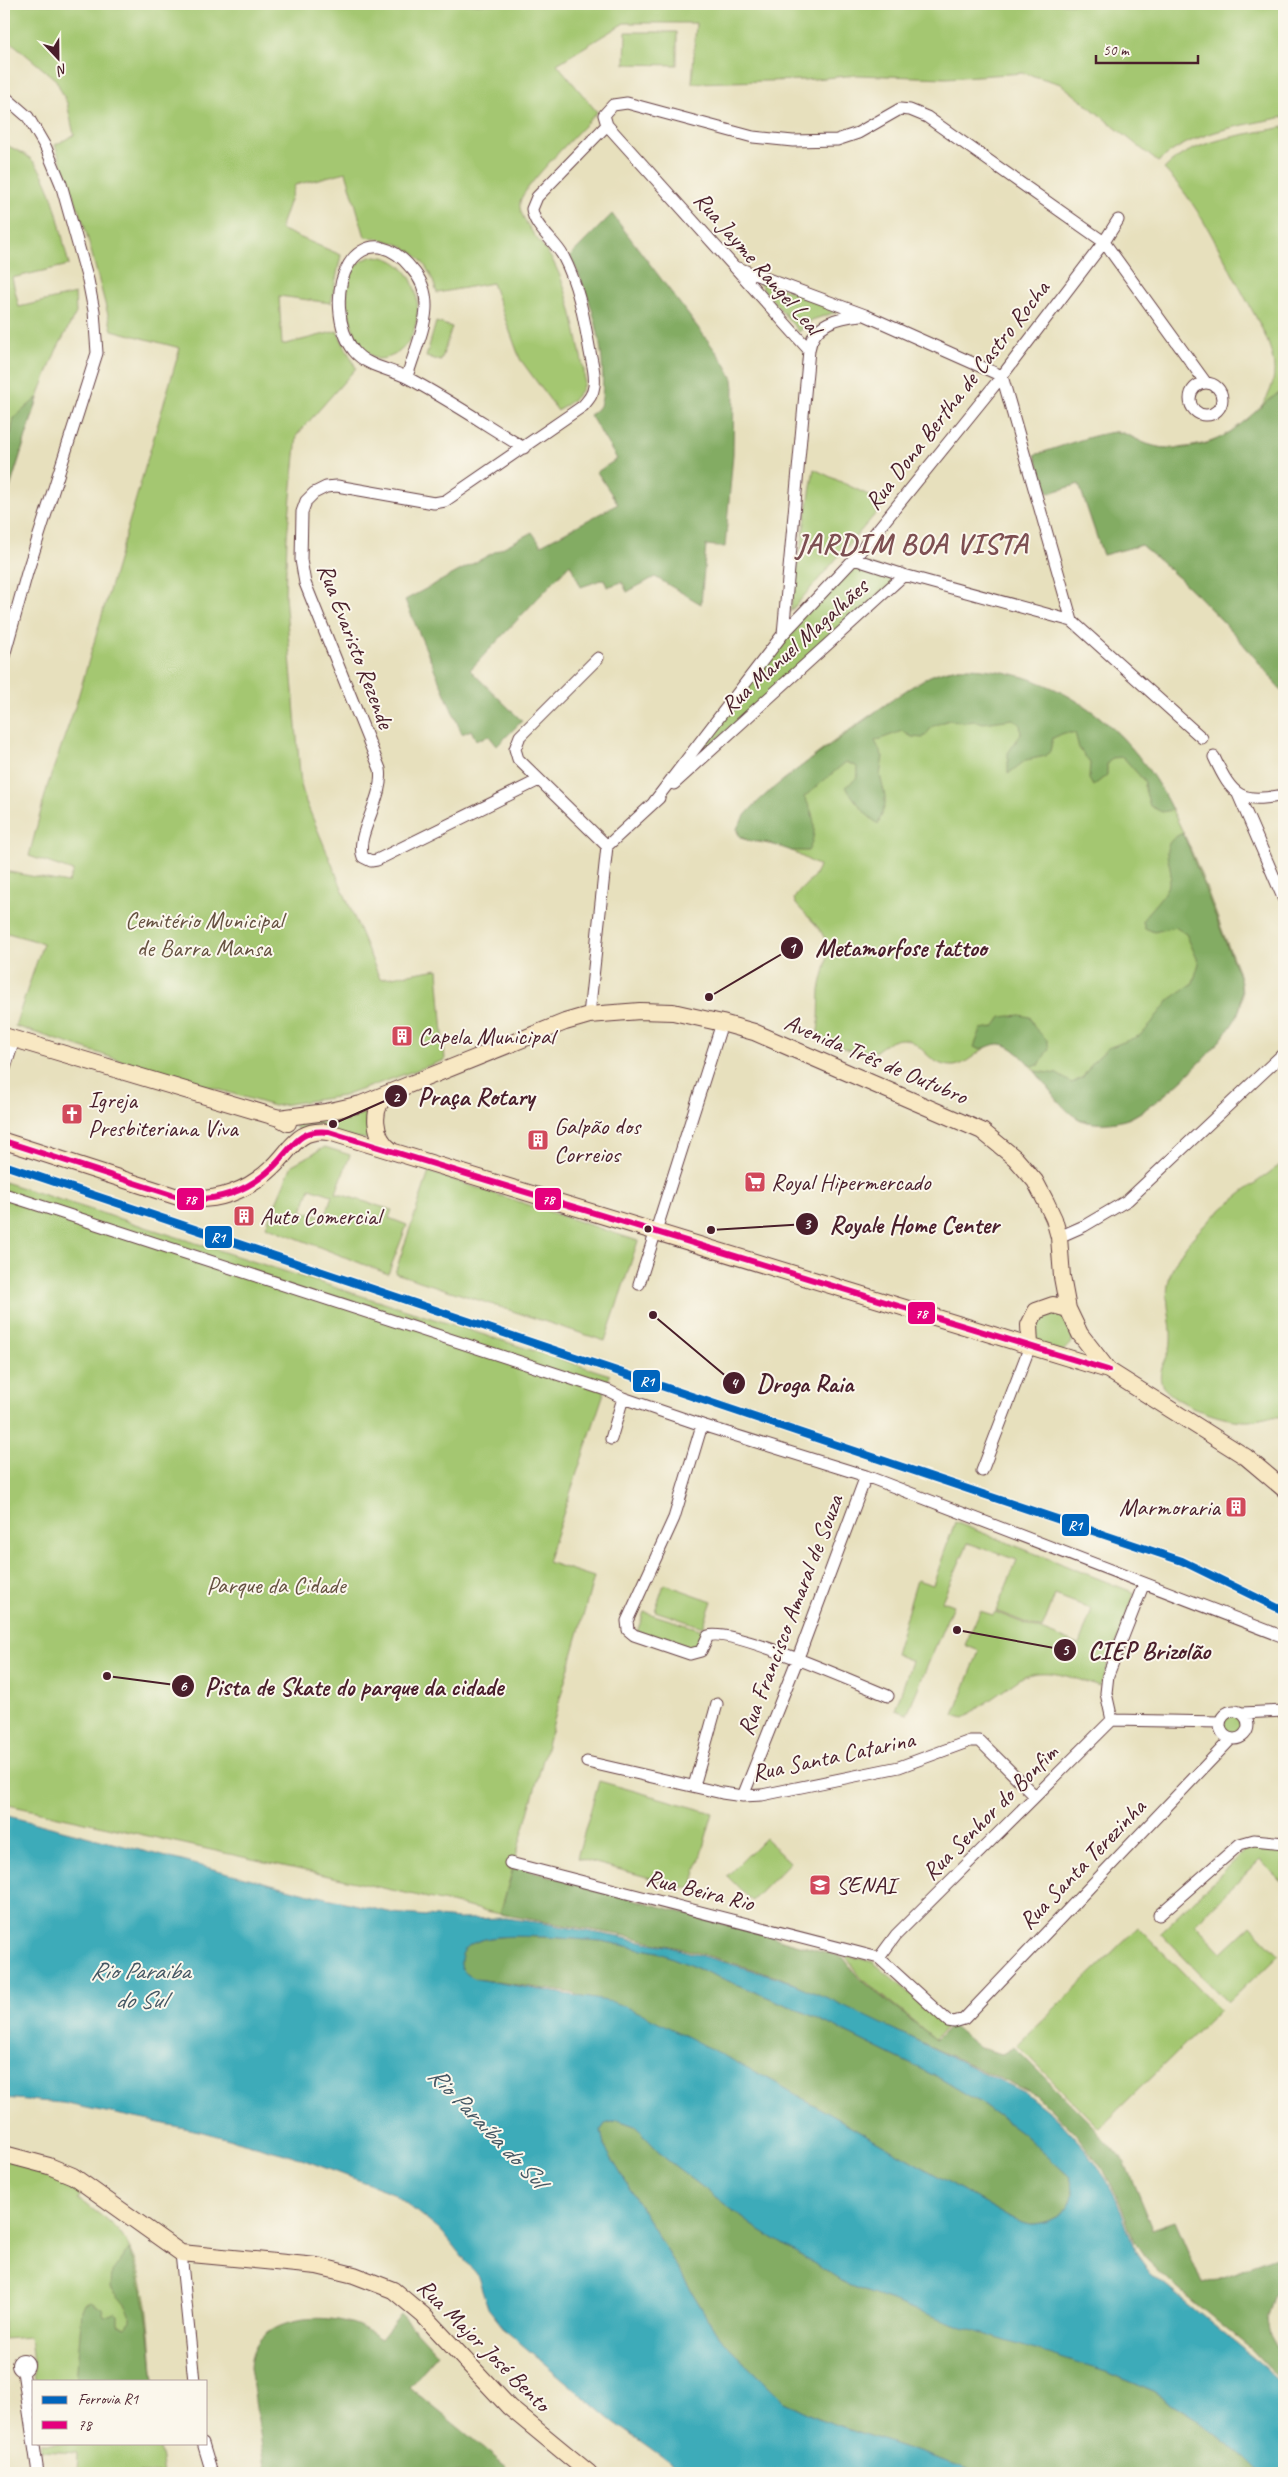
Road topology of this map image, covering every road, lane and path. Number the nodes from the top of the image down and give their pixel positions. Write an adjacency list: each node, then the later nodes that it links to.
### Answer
1 (4, 96): 16 (street)
2 (608, 125): 4 (street); 5 (street, Rua Jayme Rangel Leal); 11 (street, Rua Evaristo Rezende)
3 (1118, 220): 4 (street, Rua Dona Bertha de Castro Rocha)
4 (1104, 242): 8 (street, Rua Dona Bertha de Castro Rocha); 10 (street)
5 (737, 267): 6 (street); 7 (street, Rua Jayme Rangel Leal)
6 (865, 315): 7 (street); 8 (street)
7 (809, 350): 15 (street, Rua Jayme Rangel Leal)
8 (1002, 376): 12 (street, Rua Dona Bertha de Castro Rocha); 14 (street)
9 (407, 377): 9 (street); 11 (street)
10 (1206, 383)
11 (524, 448): 20 (street, Rua Evaristo Rezende)
12 (854, 559): 13 (street); 15 (street, Rua Dona Bertha de Castro Rocha)
13 (904, 575): 14 (street, Rua Manuel Magalhães); 23 (street, Rua Manuel Magalhães)
14 (1072, 621): 18 (street)
15 (783, 634): 23 (street, Rua Dona Bertha de Castro Rocha)
16 (4, 656)
17 (598, 658): 20 (street)
18 (1202, 738)
19 (1214, 757): 21 (street)
20 (539, 780): 24 (street)
21 (1240, 795): 22 (street); 25 (street)
22 (1284, 795)
23 (654, 802): 24 (street, Rua Manuel Magalhães)
24 (607, 846): 26 (street)
25 (1284, 900)
26 (589, 1015): 27 (main road, Avenida Três de Outubro); 32 (main road, Avenida Três de Outubro)
27 (722, 1023): 38 (street); 39 (main road, Avenida Três de Outubro)
28 (9, 1038): 31 (street); 33 (main road)
29 (1284, 1046): 30 (street)
30 (1280, 1056): 39 (street)
31 (4, 1071)
32 (393, 1091): 33 (main road, Avenida Três de Outubro); 36 (main road)
33 (279, 1118): 35 (main road)
34 (4, 1141): 35 (main road)
35 (292, 1144): 36 (main road)
36 (388, 1150): 38 (main road)
37 (4, 1194): 46 (street)
38 (654, 1233): 40 (street); 43 (main road)
39 (1059, 1237): 41 (main road, Avenida Três de Outubro)
40 (639, 1284)
41 (1068, 1308): 42 (main road, Avenida Três de Outubro); 43 (main road)
42 (1080, 1334): 44 (main road); 45 (main road, Avenida Três de Outubro)
43 (1030, 1346): 44 (main road); 49 (street)
44 (1059, 1356): 45 (main road)
45 (1108, 1370): 51 (main road, Avenida Três de Outubro)
46 (623, 1398): 47 (street); 48 (street)
47 (702, 1425): 50 (street); 54 (street)
48 (611, 1439)
49 (982, 1471)
50 (866, 1476): 52 (street); 54 (street, Rua Francisco Amaral de Souza)
51 (1284, 1489)
52 (1144, 1583): 53 (street); 59 (street)
53 (1284, 1637)
54 (798, 1658): 55 (street); 65 (street, Rua Francisco Amaral de Souza)
55 (888, 1696)
56 (717, 1704): 64 (street)
57 (1279, 1711): 58 (street); 61 (street)
58 (1242, 1713): 60 (street); 61 (street)
59 (1112, 1720): 60 (street); 66 (street, Rua Senhor do Bonfim)
60 (1220, 1722): 62 (street)
61 (1248, 1723): 62 (street)
62 (1231, 1739): 70 (street, Rua Santa Terezinha)
63 (587, 1762): 64 (street, Rua Santa Catarina)
64 (694, 1786): 65 (street, Rua Santa Catarina)
65 (743, 1796): 66 (street, Rua Santa Catarina)
66 (1035, 1796): 70 (street, Rua Senhor do Bonfim)
67 (1284, 1843): 69 (street)
68 (510, 1863): 70 (street, Rua Beira Rio)
69 (1159, 1915)
70 (879, 1958)
71 (4, 2154): 72 (main road)
72 (181, 2253): 74 (street); 80 (main road, Rua Major José Bento)
73 (23, 2371): 75 (street)
74 (194, 2380)
75 (32, 2432)
76 (34, 2444): 78 (street)
77 (203, 2444): 79 (street)
78 (38, 2473)
79 (212, 2473)
80 (589, 2473)

